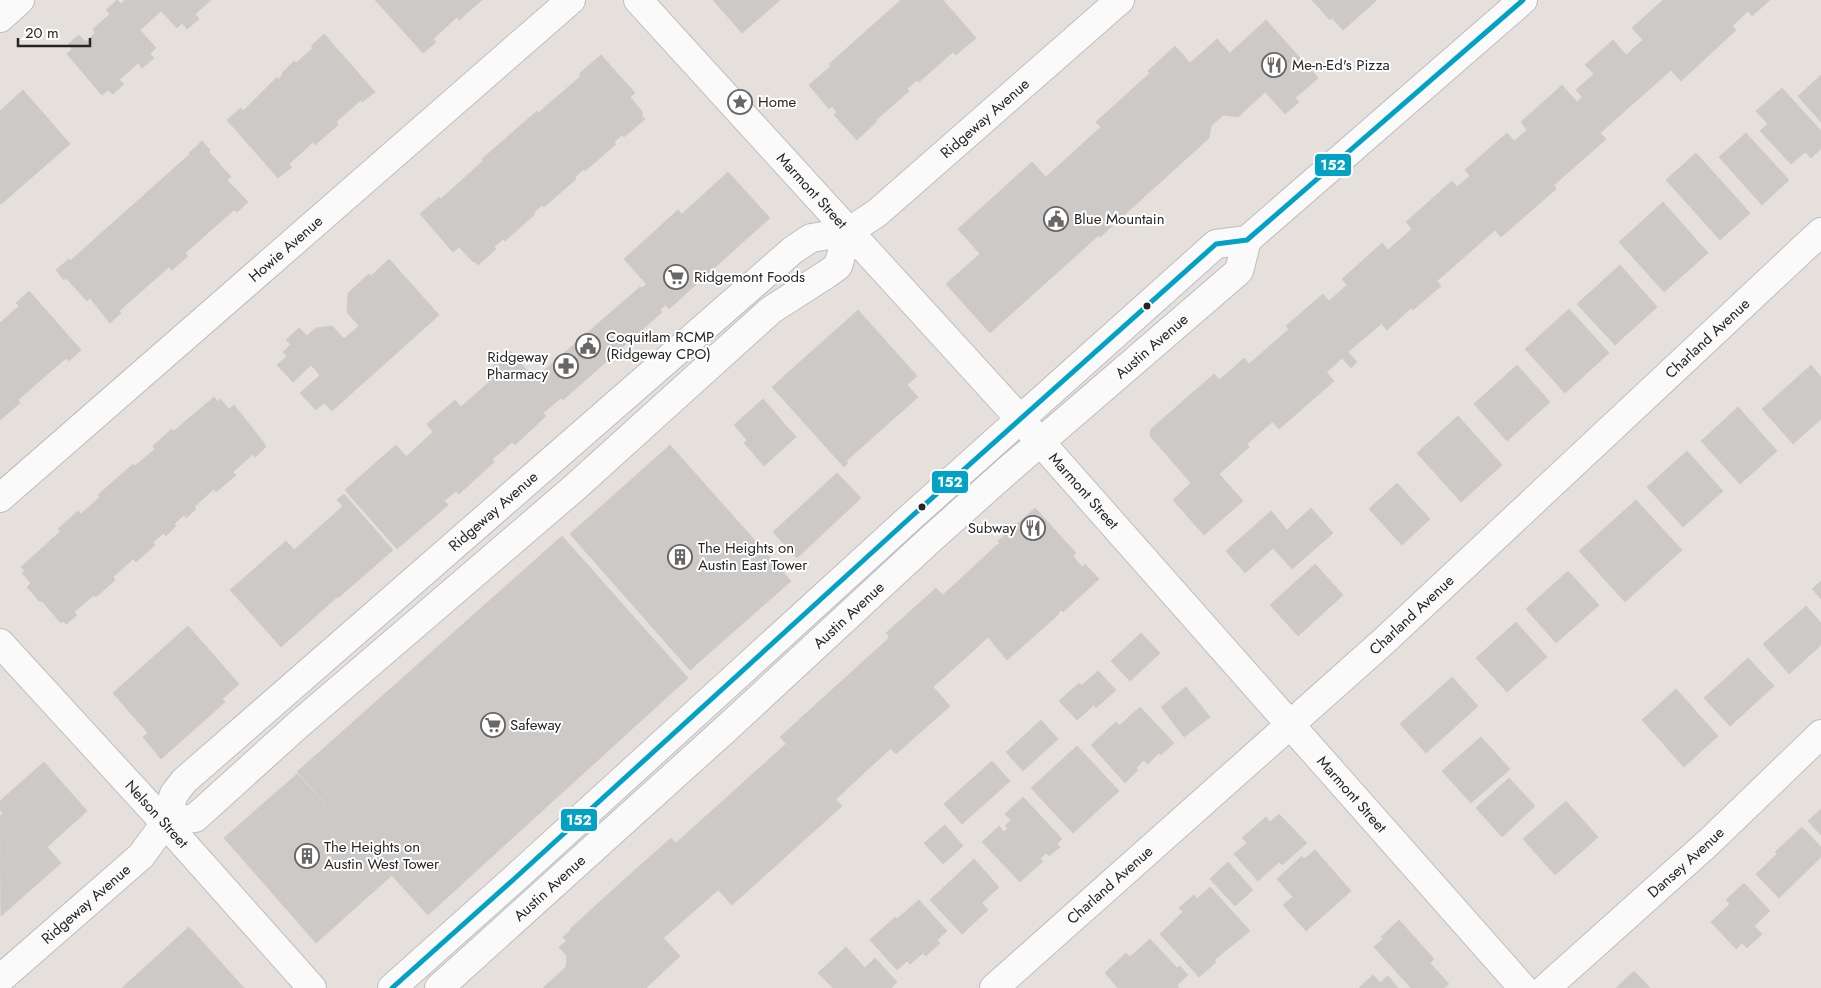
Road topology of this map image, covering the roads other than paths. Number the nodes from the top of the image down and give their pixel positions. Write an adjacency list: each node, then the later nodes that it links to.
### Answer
1 (20, 0): 6 (street)
2 (571, 0): 12 (street, Howie Avenue)
3 (638, 0): 7 (street, Marmont Street)
4 (1120, 0): 7 (street, Ridgeway Avenue)
5 (1523, 0): 9 (street)
6 (0, 18)
7 (848, 232): 10 (street, Marmont Street); 16 (street, Ridgeway Avenue); 16 (street)
8 (1821, 232): 14 (street, Charland Avenue)
9 (1248, 240): 10 (street, Austin Avenue); 11 (street, Austin Avenue)
10 (1020, 419): 11 (street, Marmont Street); 19 (street, Austin Avenue)
11 (1041, 442): 14 (street, Marmont Street); 20 (street, Austin Avenue)
12 (0, 498)
13 (0, 643): 16 (street, Nelson Street)
14 (1291, 725): 21 (street, Charland Avenue); 22 (street, Marmont Street)
15 (1821, 734): 23 (street, Dansey Avenue)
16 (165, 823): 17 (street, Ridgeway Avenue); 18 (street, Nelson Street)
17 (0, 979)
18 (312, 988)
19 (392, 988)
20 (440, 988)
21 (994, 988)
22 (1523, 988)
23 (1546, 988)

